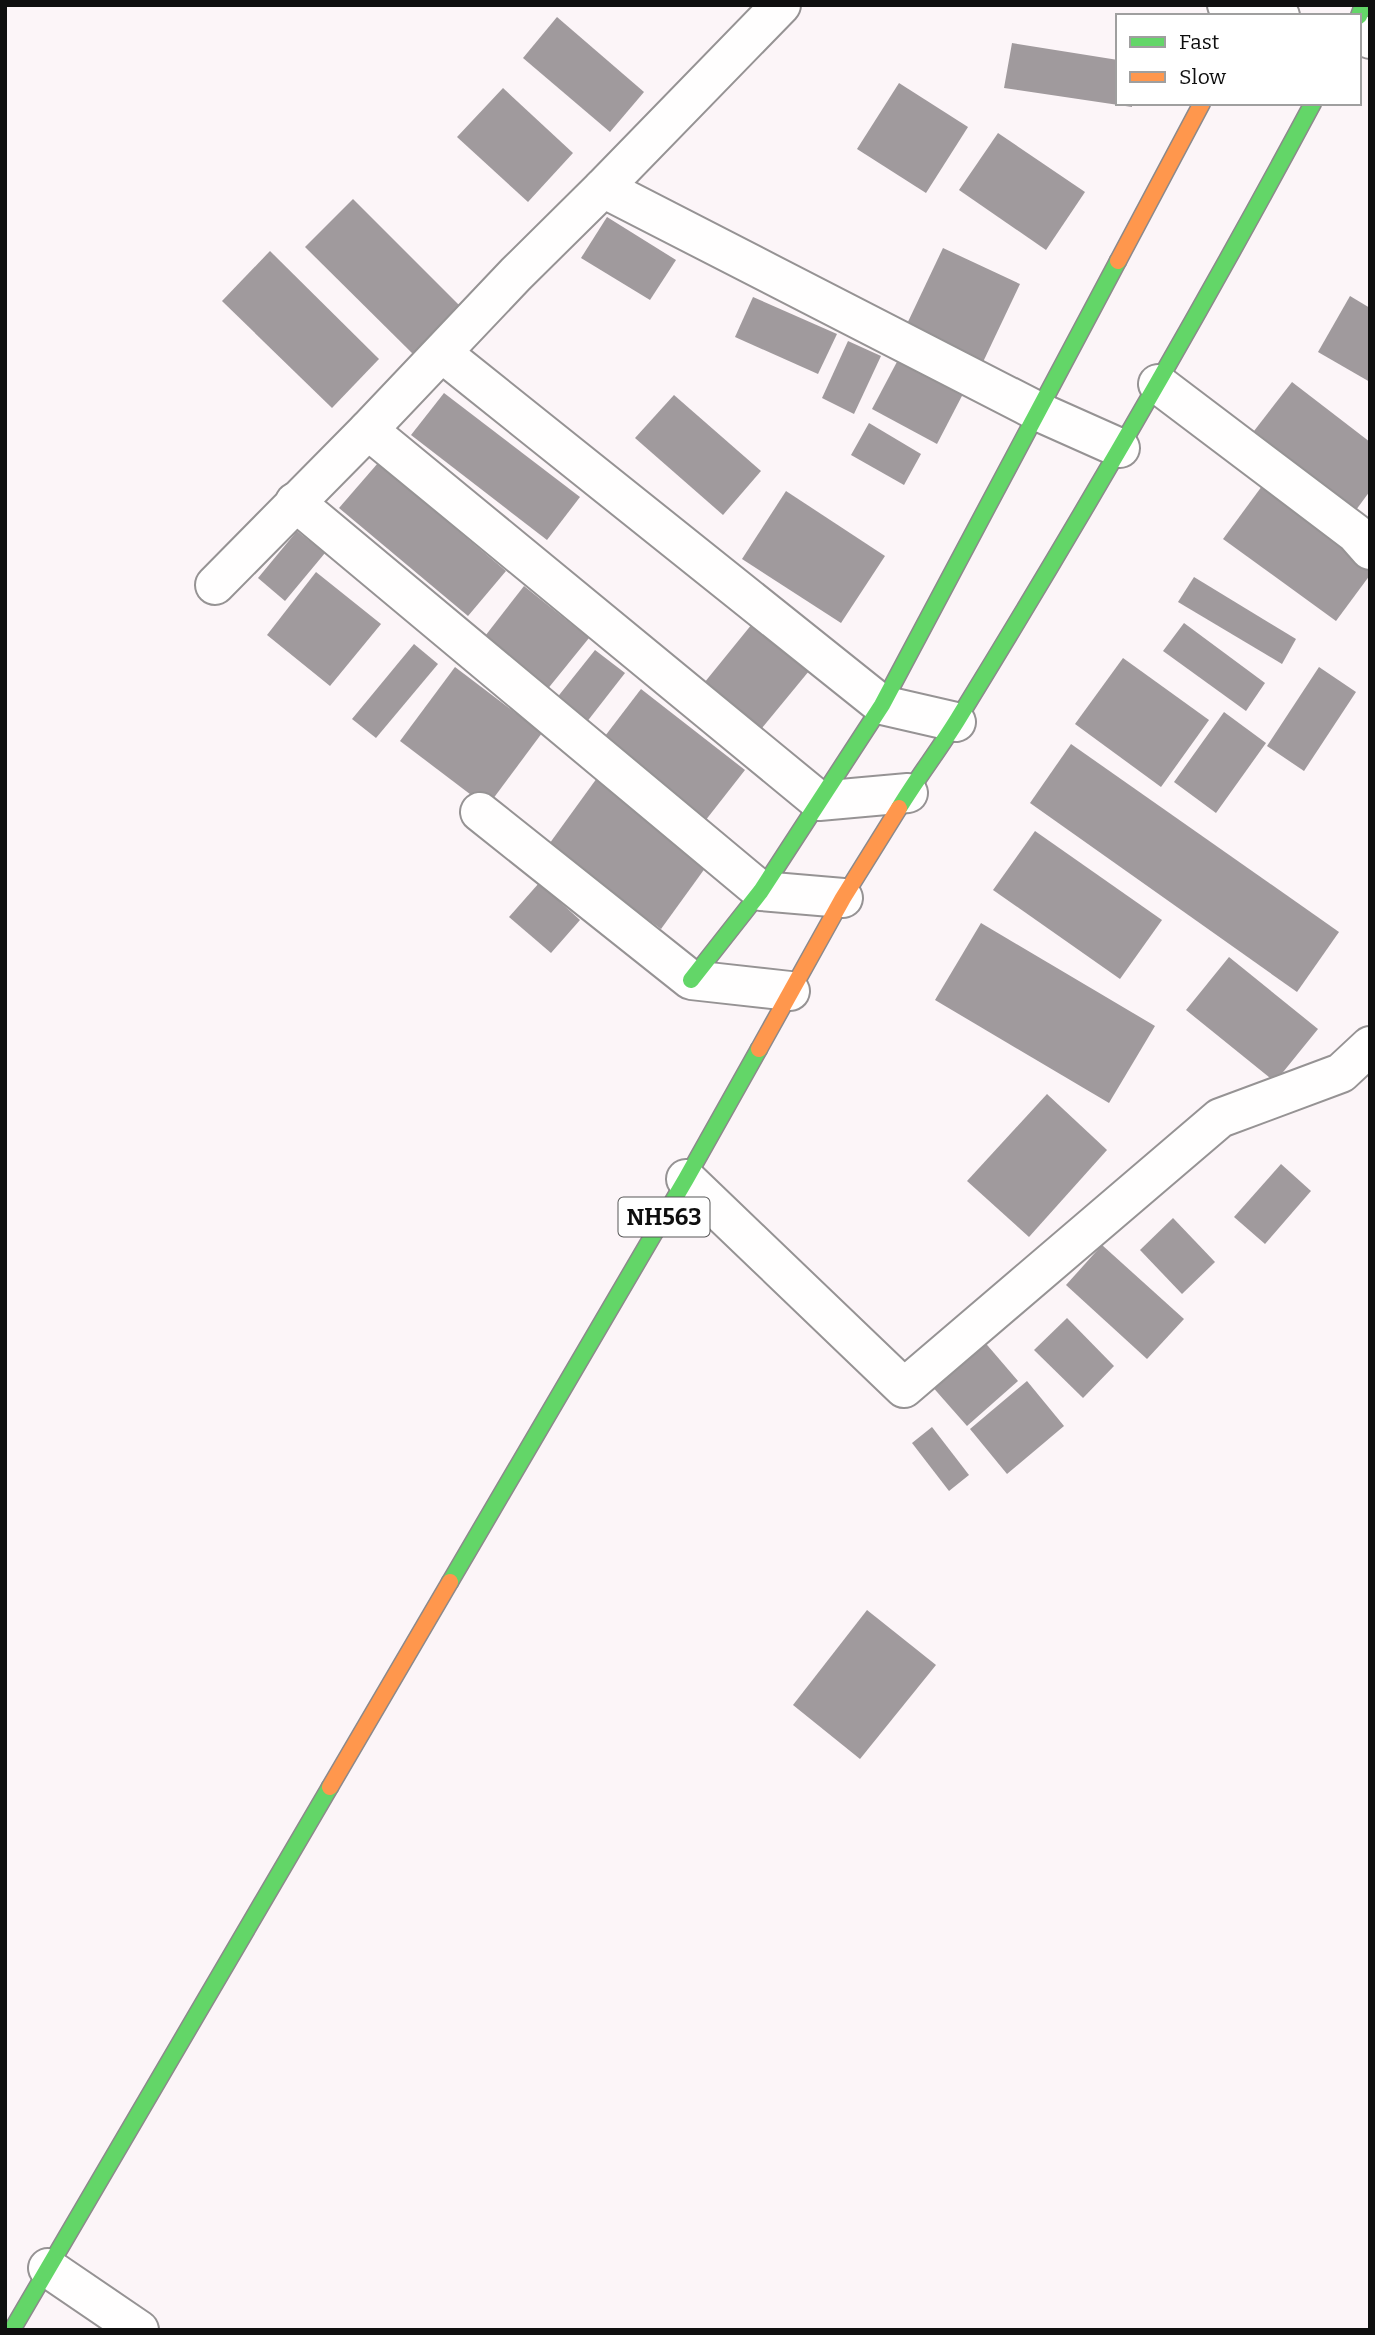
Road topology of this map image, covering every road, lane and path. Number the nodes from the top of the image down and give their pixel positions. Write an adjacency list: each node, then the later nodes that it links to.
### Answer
1 (781, 5): 4 (street)
2 (1201, 105): 7 (main road)
3 (1312, 105): 6 (main road, NH563)
4 (603, 188): 5 (street); 7 (street)
5 (442, 353): 8 (street); 13 (street)
6 (1158, 384): 9 (main road, NH563); 11 (street)
7 (1037, 411): 9 (street); 13 (main road)
8 (368, 430): 10 (street); 16 (street)
9 (1120, 448): 14 (main road, NH563)
10 (295, 502): 12 (street); 18 (street)
11 (1365, 530)
12 (215, 585)
13 (882, 705): 14 (street); 16 (main road)
14 (956, 722): 15 (main road, NH563)
15 (908, 793): 16 (street); 19 (main road, NH563)
16 (819, 801): 18 (main road)
17 (480, 812): 20 (street)
18 (761, 891): 19 (street); 20 (main road)
19 (843, 898): 21 (main road, NH563)
20 (691, 980): 21 (street)
21 (790, 991): 23 (main road, NH563)
22 (1370, 1046): 23 (street)
23 (686, 1179): 24 (main road, NH563)
24 (48, 2268): 25 (main road, NH563); 26 (street)
25 (12, 2330)
26 (139, 2330)

